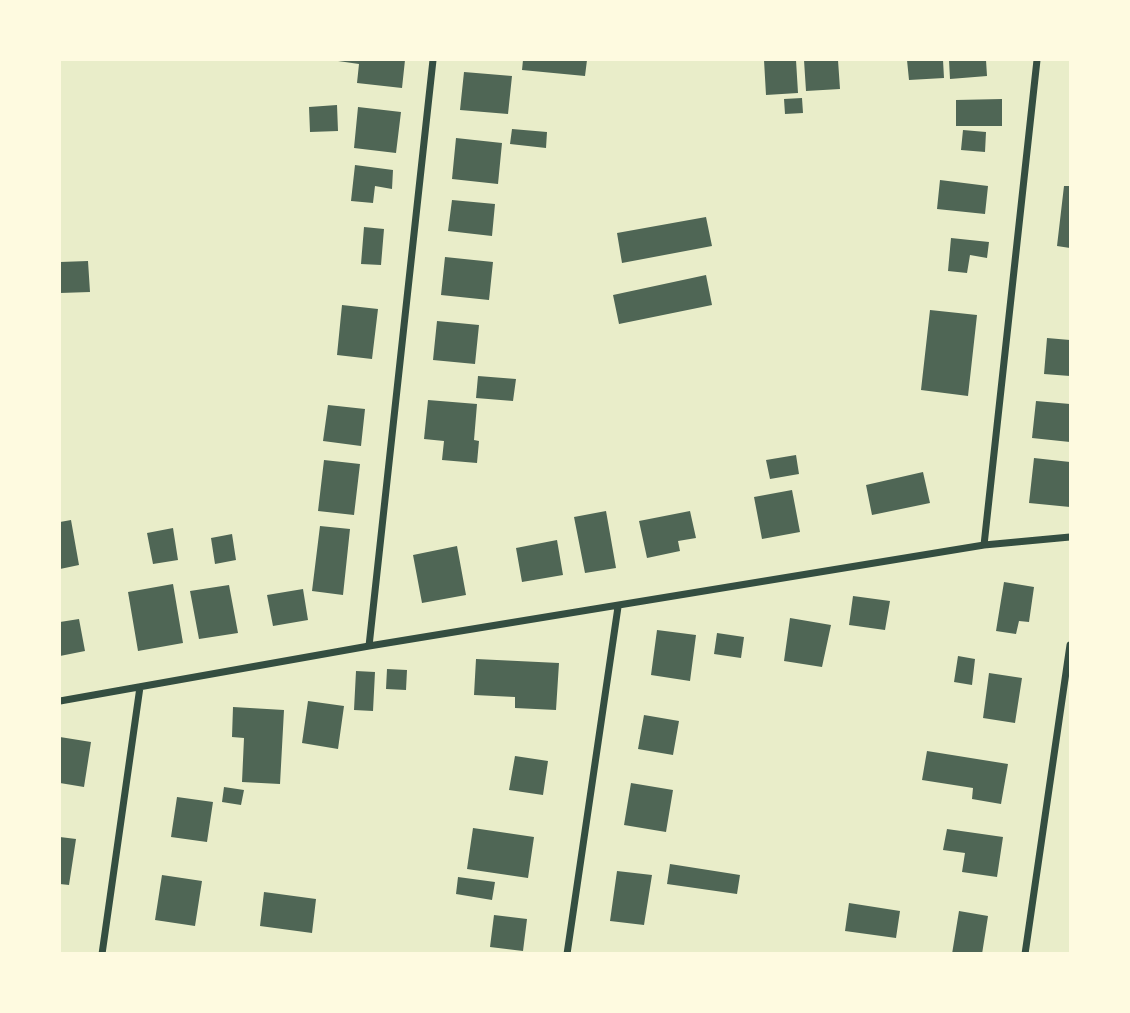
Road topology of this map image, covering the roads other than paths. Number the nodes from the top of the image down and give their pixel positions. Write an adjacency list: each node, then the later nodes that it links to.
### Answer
1 (433, 60): 7 (street)
2 (1037, 60): 4 (street)
3 (1070, 537): 4 (street)
4 (984, 545): 5 (street)
5 (618, 607): 7 (street); 11 (street)
6 (1070, 645): 12 (street)
7 (369, 646): 8 (street)
8 (140, 687): 9 (street); 10 (street)
9 (60, 701)
10 (102, 954)
11 (567, 954)
12 (1025, 954)

